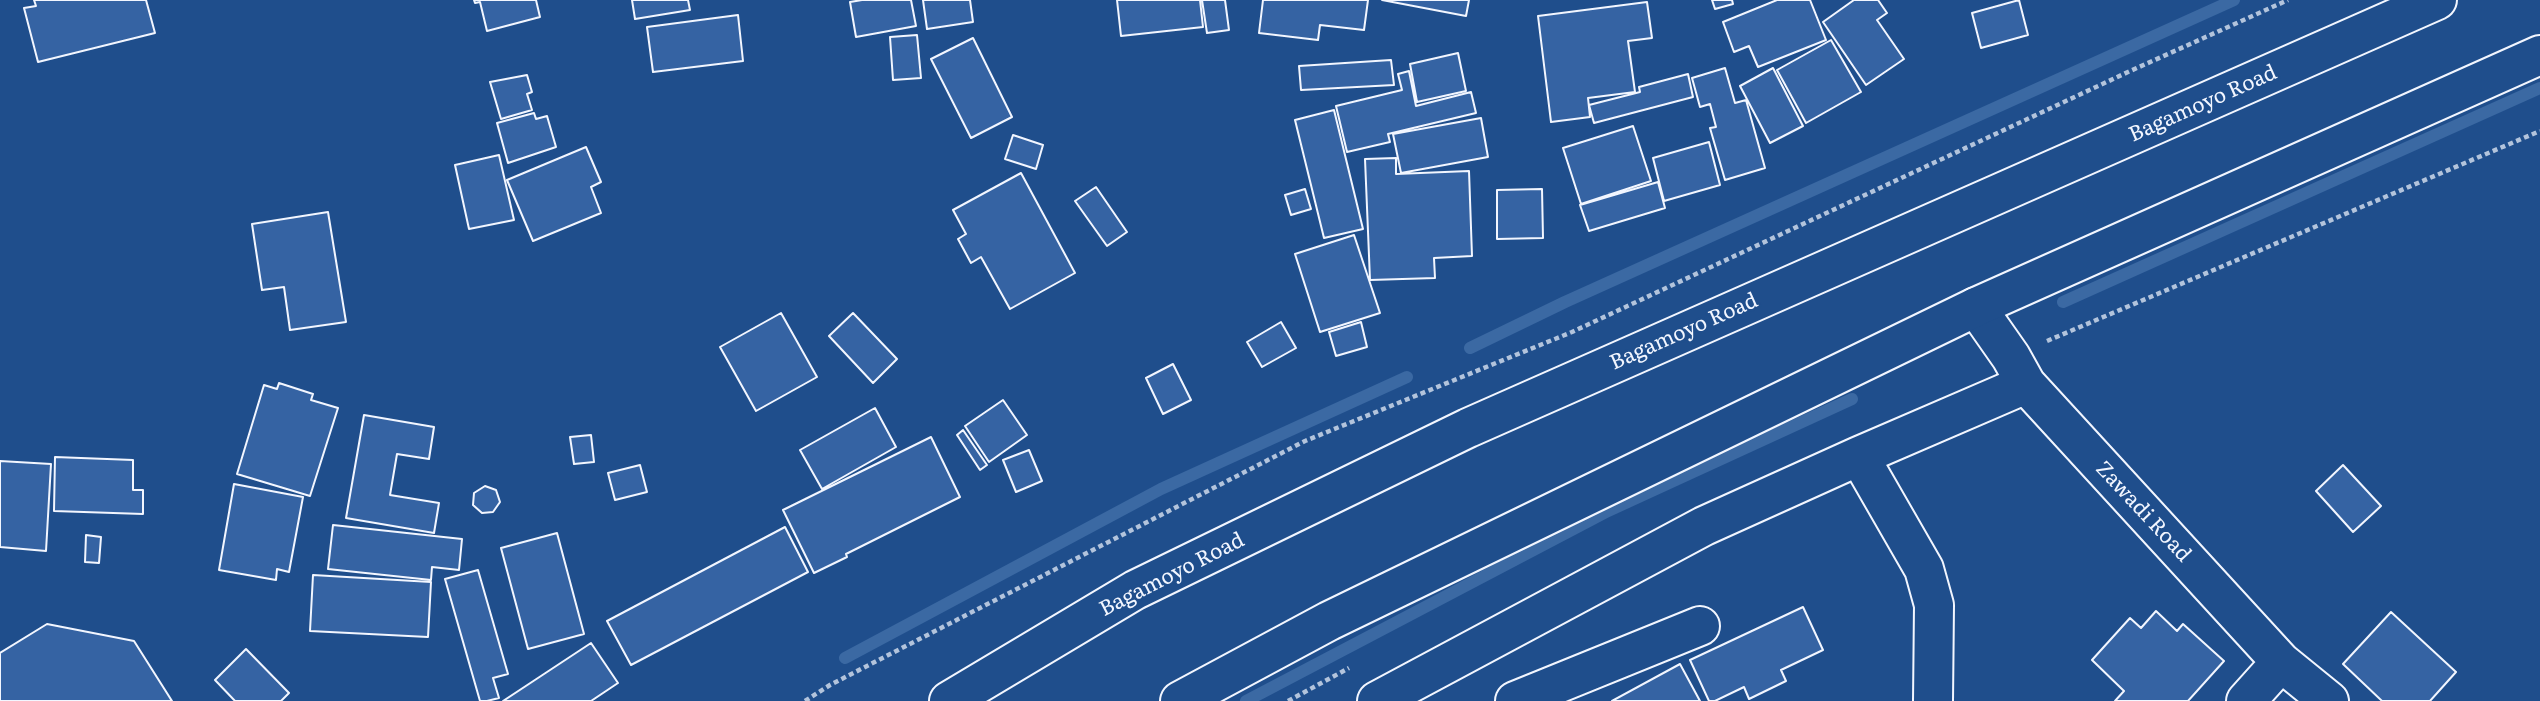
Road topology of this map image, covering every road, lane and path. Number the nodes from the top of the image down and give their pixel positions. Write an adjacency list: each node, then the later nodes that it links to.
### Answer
1 (2288, 0): 9 (path)
2 (2417, 4): 10 (main road, Bagamoyo Road)
3 (2540, 55): 4 (main road)
4 (1976, 307): 5 (main road, Zawadi Road); 11 (main road)
5 (2026, 384): 6 (main road); 8 (main road, Zawadi Road)
6 (1859, 456): 12 (main road); 14 (main road)
7 (1700, 626): 13 (main road)
8 (2281, 662): 15 (main road); 16 (main road, Zawadi Road)
9 (805, 701)
10 (949, 701)
11 (1180, 701)
12 (1377, 701)
13 (1514, 701)
14 (1933, 701)
15 (2246, 701)
16 (2329, 701)

